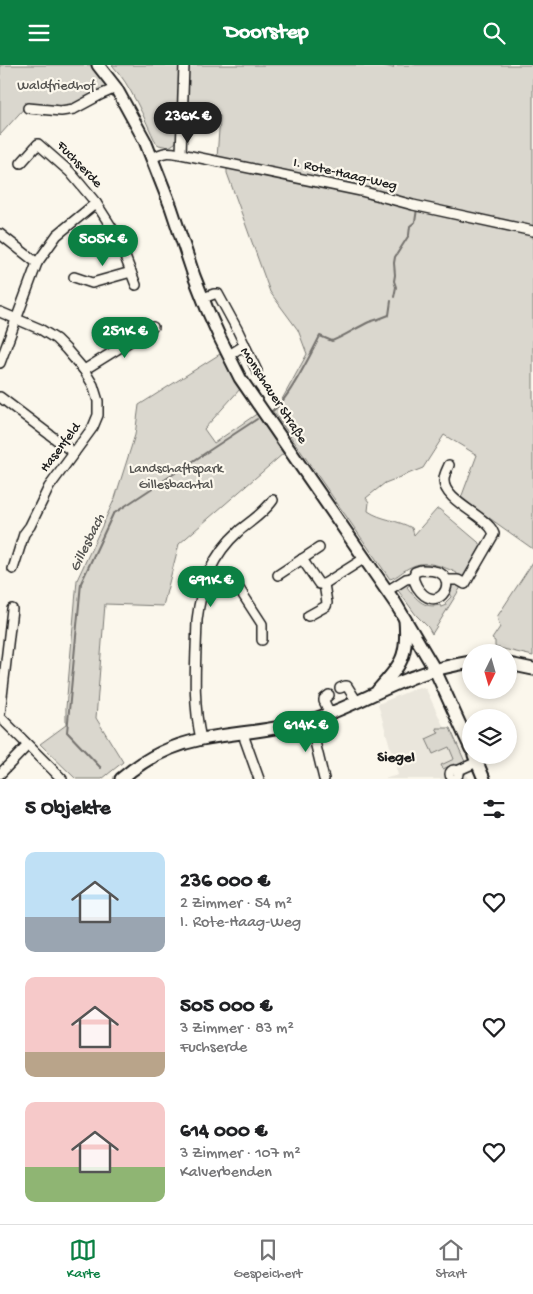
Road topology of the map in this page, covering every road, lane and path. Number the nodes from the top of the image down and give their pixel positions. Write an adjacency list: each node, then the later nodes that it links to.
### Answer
1 (98, 65): 3 (main road, Monschauer Straße)
2 (184, 65): 5 (street)
3 (116, 88): 4 (street); 6 (main road, Monschauer Straße)
4 (28, 108)
5 (181, 155): 6 (street, I. Rote-Haag-Weg); 9 (street, I. Rote-Haag-Weg)
6 (153, 158): 15 (main road, Monschauer Straße)
7 (22, 163): 8 (street, Fuchserde)
8 (96, 203): 11 (street, Fuchserde); 12 (street, Fuchserde)
9 (533, 231)
10 (0, 234): 11 (street)
11 (37, 263): 17 (street, Fuchserde)
12 (131, 272): 13 (street); 14 (street, Fuchserde)
13 (74, 277)
14 (136, 285)
15 (203, 297): 19 (street); 20 (main road, Monschauer Straße)
16 (0, 312): 17 (street, Hasenfeld)
17 (16, 318): 21 (street, Fuchserde); 22 (street, Hasenfeld)
18 (153, 327): 22 (street)
19 (245, 345): 20 (street); 23 (street)
20 (228, 355): 29 (main road, Monschauer Straße)
21 (0, 363)
22 (84, 370): 25 (street, Hasenfeld)
23 (257, 371)
24 (0, 397): 25 (street)
25 (74, 453): 31 (street, Hasenfeld)
26 (449, 465): 35 (street)
27 (273, 500): 32 (street)
28 (319, 548): 30 (street)
29 (364, 558): 36 (street); 37 (main road, Monschauer Straße)
30 (302, 559): 33 (street); 36 (street)
31 (13, 569)
32 (210, 570): 41 (street); 55 (street)
33 (278, 575)
34 (413, 577): 35 (street); 35 (street); 37 (street)
35 (446, 580)
36 (324, 584): 39 (street)
37 (387, 591): 40 (main road, Monschauer Straße)
38 (12, 609): 51 (street)
39 (308, 616)
40 (404, 617): 45 (main road, Monschauer Straße); 48 (main road)
41 (262, 640)
42 (462, 664): 45 (main road)
43 (518, 666): 44 (main road)
44 (533, 669)
45 (434, 670): 48 (main road); 53 (main road, Monschauer Straße)
46 (340, 688): 49 (street)
47 (329, 695): 50 (street)
48 (373, 695): 49 (main road)
49 (357, 702): 50 (main road)
50 (330, 714): 52 (main road)
51 (0, 716): 56 (street)
52 (310, 721): 54 (main road); 64 (street)
53 (462, 730)
54 (244, 733): 55 (main road); 63 (street)
55 (201, 739): 61 (main road)
56 (28, 746): 60 (street); 62 (street)
57 (472, 764): 59 (street)
58 (478, 764): 65 (main road)
59 (458, 773)
60 (0, 774)
61 (124, 777)
62 (62, 779)
63 (259, 779)
64 (324, 779)
65 (484, 779)

